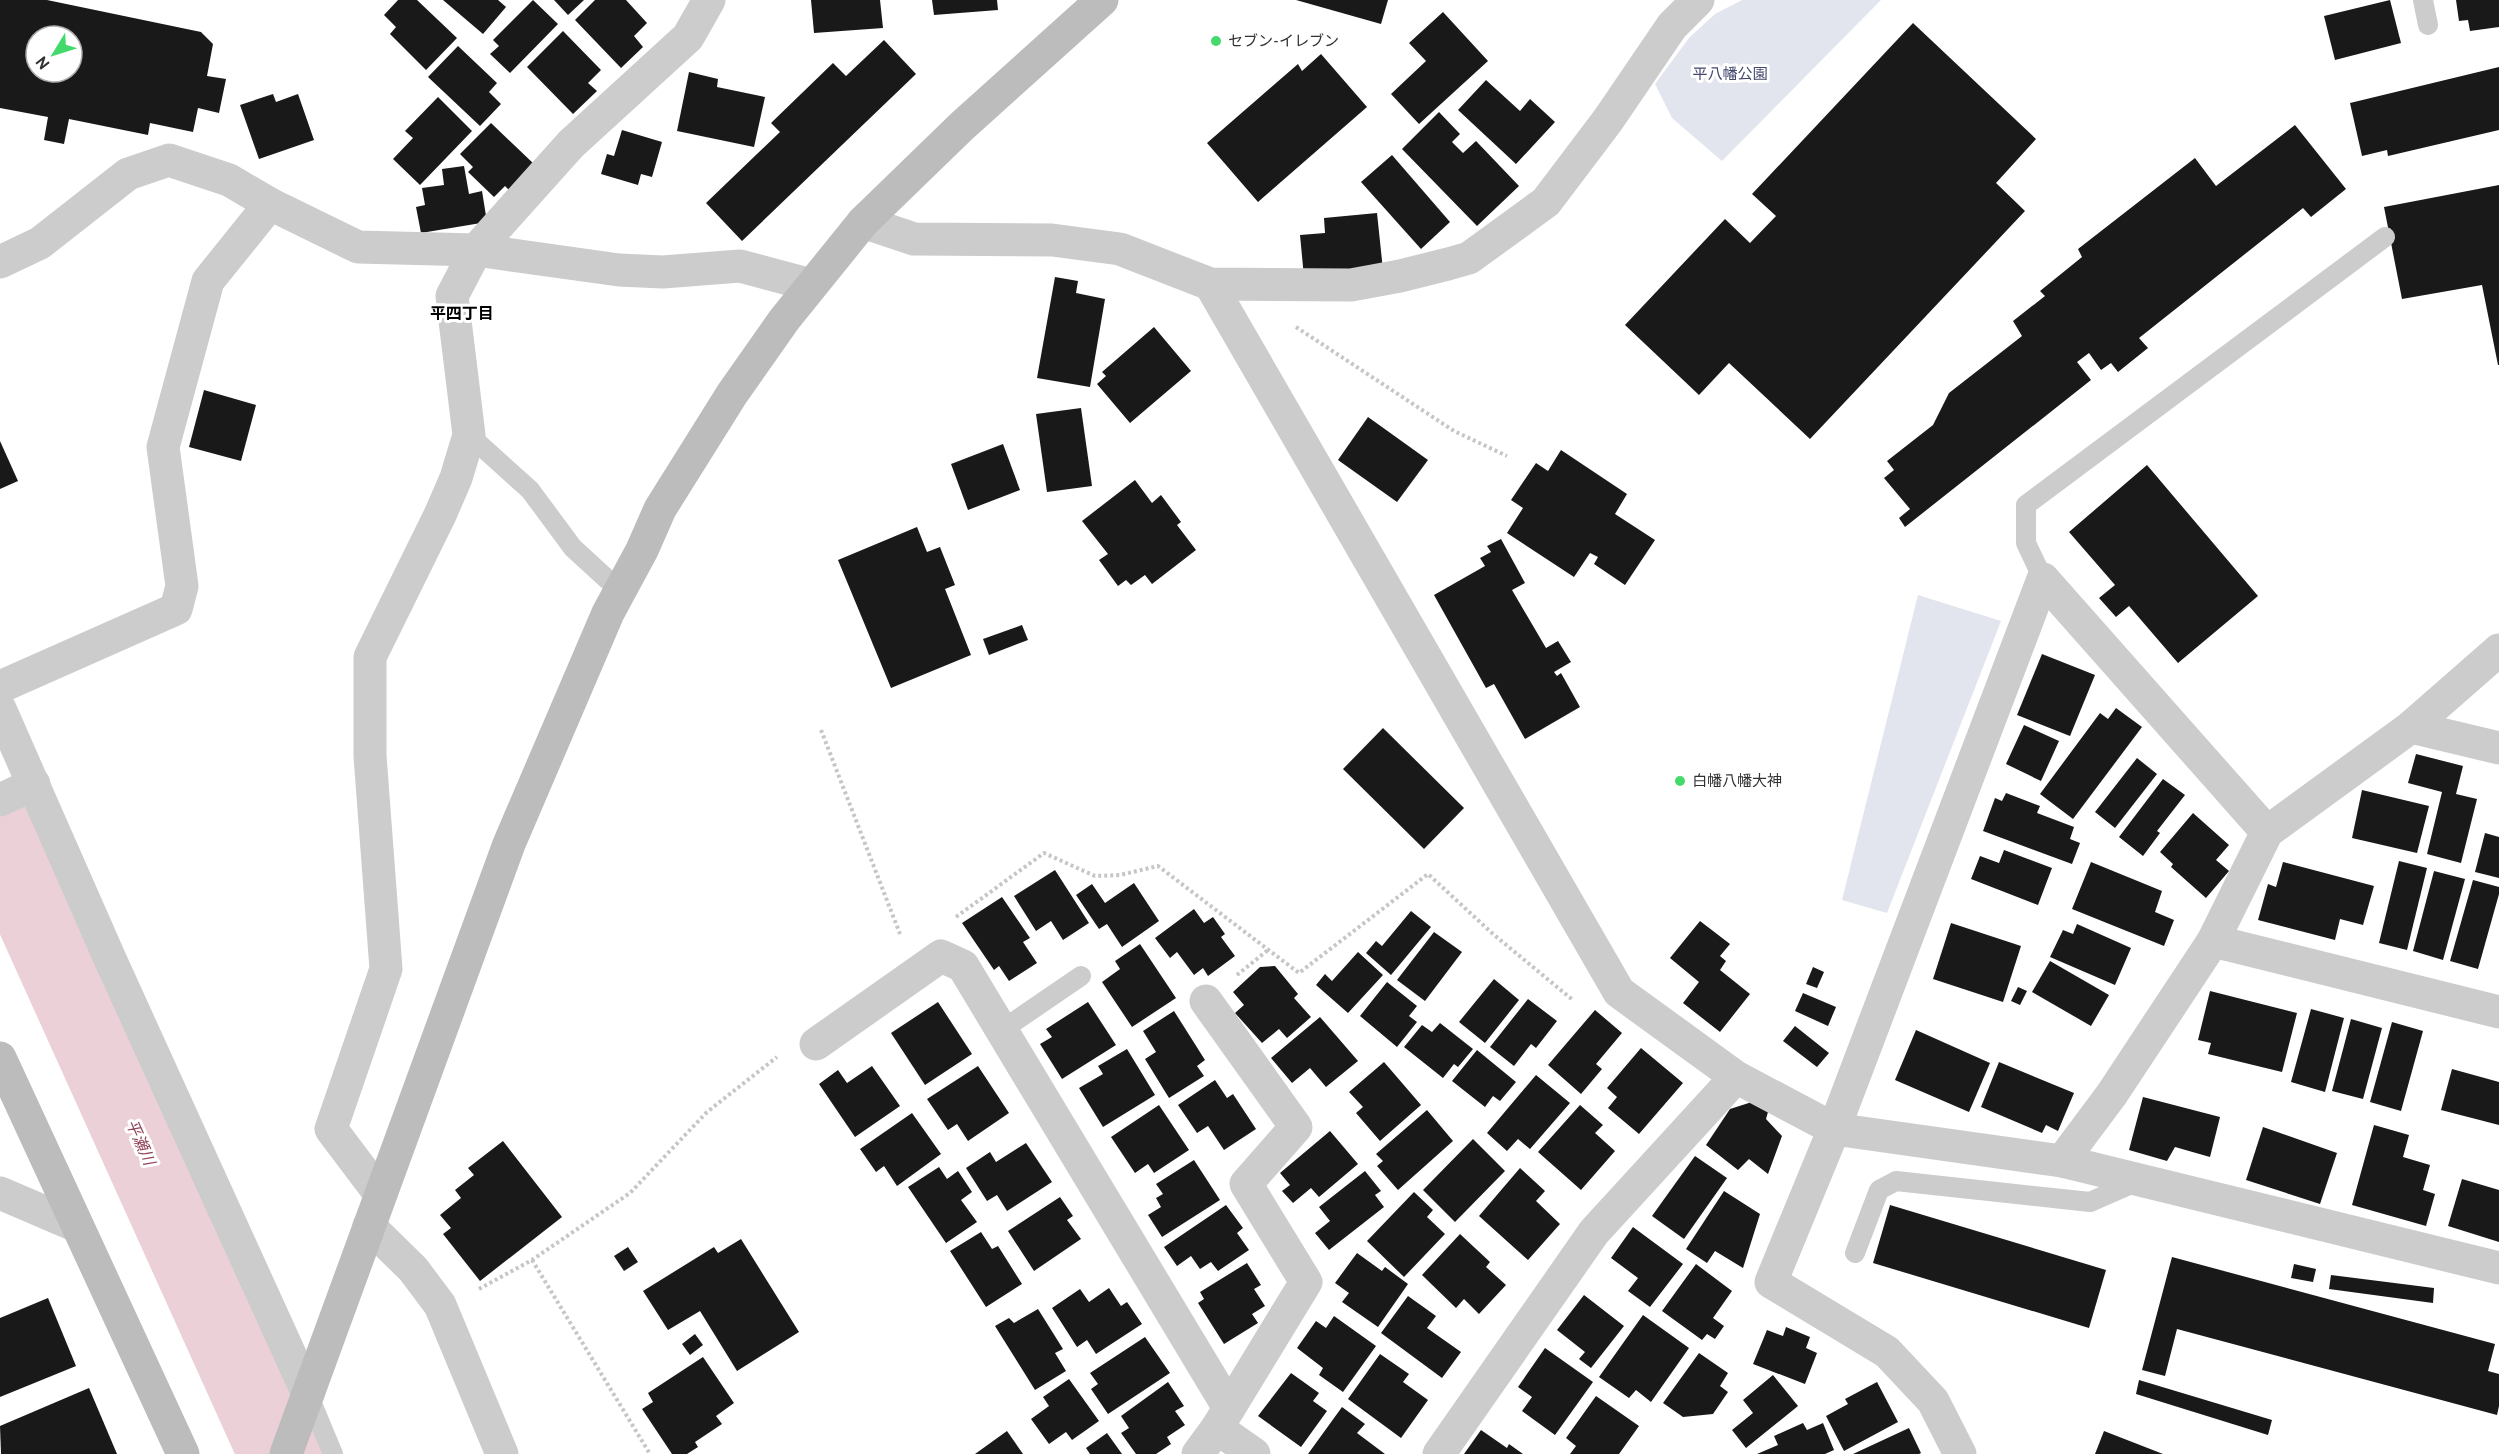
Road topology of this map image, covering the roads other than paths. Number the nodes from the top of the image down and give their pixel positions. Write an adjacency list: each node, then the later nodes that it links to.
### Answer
1 (709, 0): 9 (street)
2 (1102, 0): 7 (street)
3 (1698, 0): 11 (street)
4 (2423, 0): 5 (lane)
5 (2428, 25)
6 (270, 204): 9 (street); 10 (street); 17 (street)
7 (863, 222): 11 (street); 12 (street)
8 (2385, 237): 14 (lane)
9 (477, 250): 12 (street); 13 (street)
10 (0, 262)
11 (1210, 284): 31 (street)
12 (811, 285): 15 (street)
13 (469, 435): 15 (lane); 36 (street)
14 (2043, 579): 23 (street); 32 (street)
15 (620, 591): 36 (street)
16 (2499, 650): 19 (street)
17 (0, 687)
18 (0, 709): 21 (street)
19 (2411, 726): 20 (street); 23 (street)
20 (2499, 748)
21 (34, 784): 22 (street); 41 (street)
22 (0, 800)
23 (2268, 832): 24 (street)
24 (2213, 941): 27 (street); 33 (street)
25 (1081, 976): 28 (lane)
26 (1206, 1001): 42 (street)
27 (2499, 1012)
28 (1002, 1030): 29 (street); 42 (street)
29 (816, 1044)
30 (0, 1058): 37 (street)
31 (1736, 1077): 32 (street); 48 (street)
32 (1834, 1129): 33 (street); 49 (street)
33 (2062, 1161): 34 (street)
34 (2140, 1180): 39 (lane); 40 (street)
35 (0, 1193): 37 (street)
36 (380, 1194): 38 (street)
37 (77, 1226): 43 (street)
38 (369, 1226): 41 (street); 46 (street)
39 (1856, 1253)
40 (2499, 1268)
41 (308, 1394): 44 (street); 45 (lane)
42 (1215, 1430): 47 (street)
43 (183, 1454)
44 (286, 1454)
45 (333, 1454)
46 (502, 1454)
47 (1254, 1454)
48 (1439, 1454)
49 (1960, 1454)

